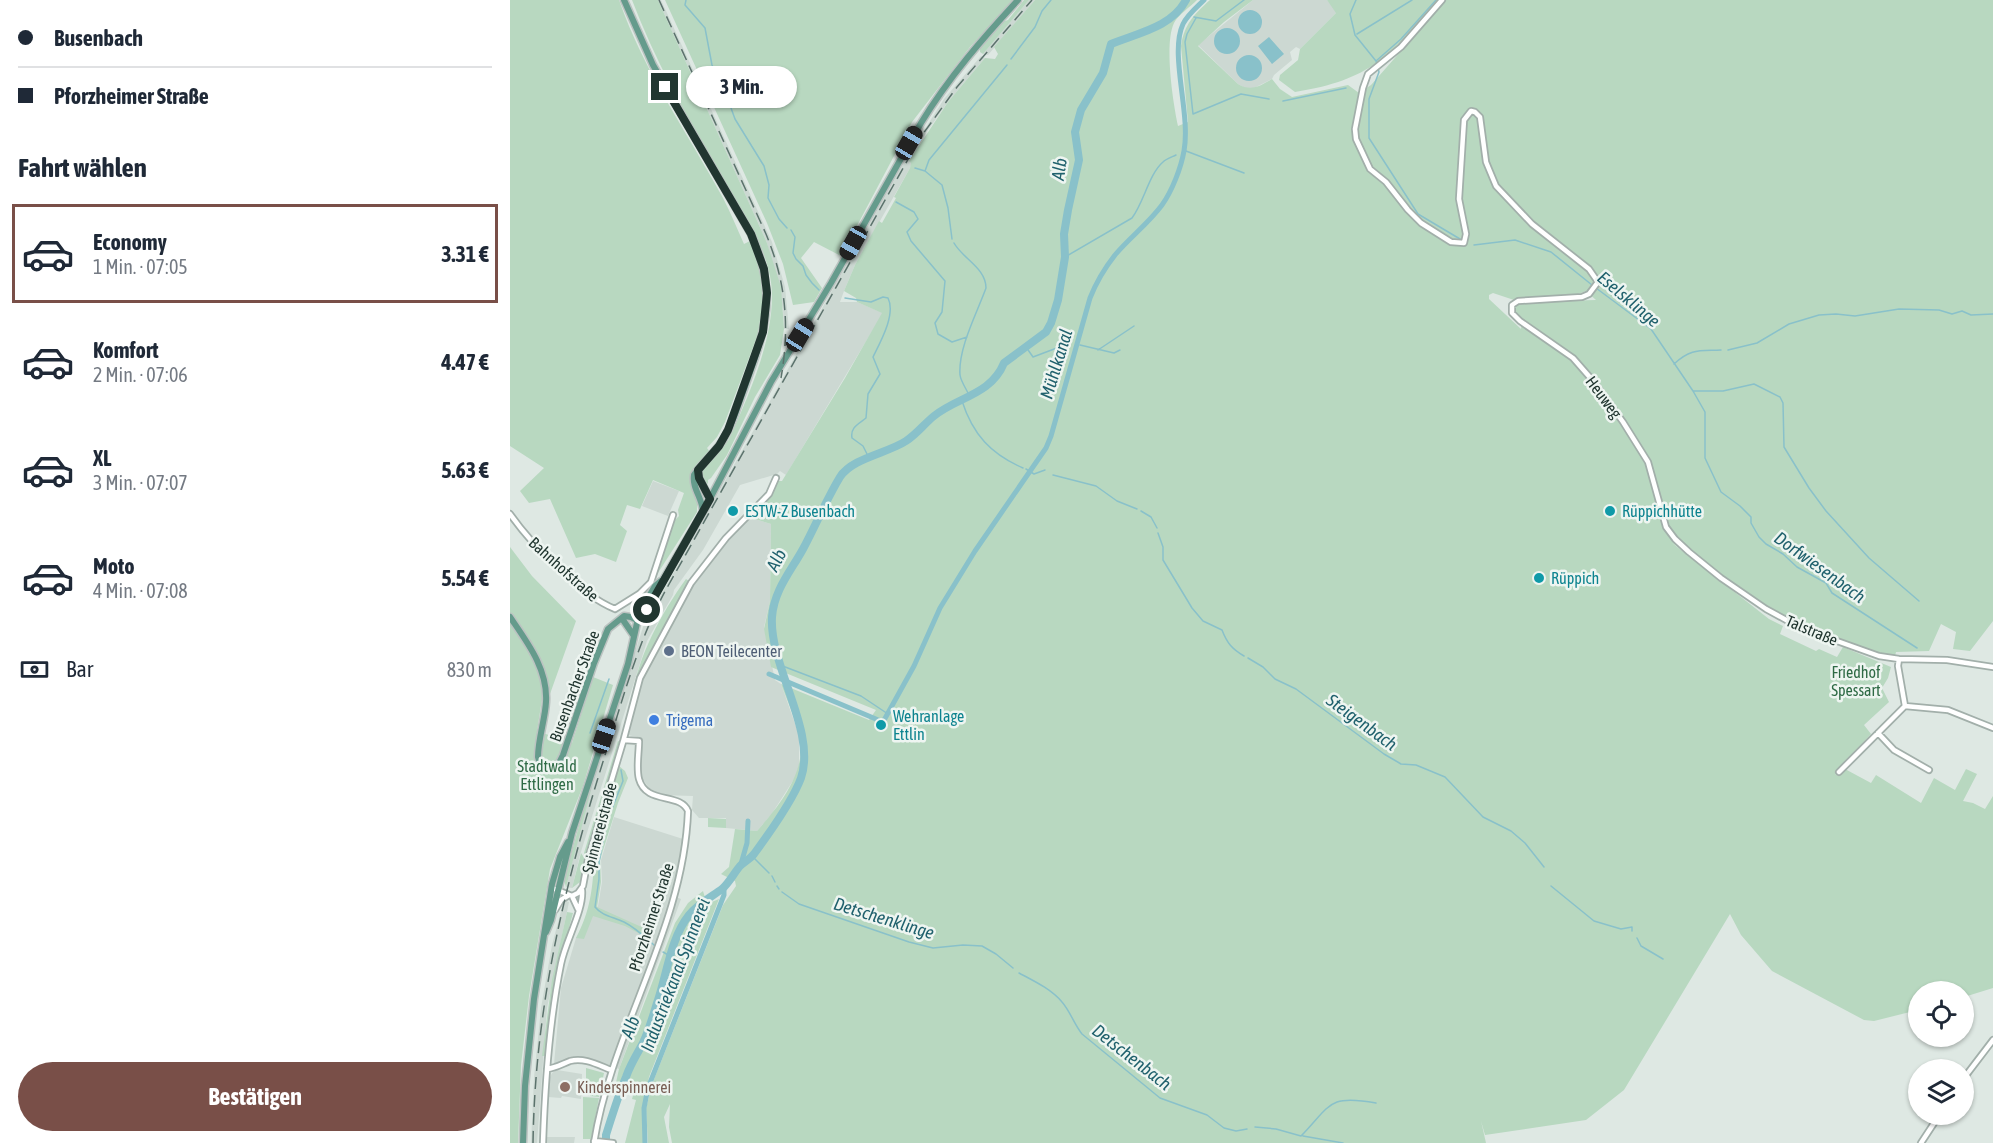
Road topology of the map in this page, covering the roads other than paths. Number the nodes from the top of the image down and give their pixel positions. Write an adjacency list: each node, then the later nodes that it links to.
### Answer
1 (624, 0): 4 (main road)
2 (1018, 0): 6 (main road)
3 (1442, 0): 13 (street, Heuweg)
4 (698, 470): 7 (main road); 8 (main road)
5 (776, 478): 24 (street, Spinnereistraße)
6 (720, 480): 7 (main road); 9 (main road)
7 (702, 485): 9 (main road)
8 (700, 496): 9 (main road); 10 (main road)
9 (710, 499): 10 (main road)
10 (703, 512): 17 (main road)
11 (510, 514): 14 (street, Bahnhofstraße)
12 (673, 515): 14 (street)
13 (1664, 521): 19 (street, Talstraße)
14 (615, 609): 16 (street, Bahnhofstraße)
15 (510, 617): 16 (main road, Busenbacher Straße)
16 (620, 620): 17 (main road, Busenbacher Straße); 18 (main road)
17 (639, 621): 18 (main road)
18 (634, 636): 27 (main road)
19 (1899, 659): 20 (street, Talstraße); 21 (street)
20 (1993, 667)
21 (1905, 706): 22 (street); 23 (street)
22 (1993, 728)
23 (1878, 732): 25 (street); 26 (street)
24 (624, 740): 28 (street, Spinnereistraße); 36 (street, Pforzheimer Straße)
25 (1929, 770)
26 (1839, 772)
27 (555, 889): 29 (street); 31 (main road); 32 (main road)
28 (582, 889): 29 (street, Spinnereistraße); 30 (street)
29 (571, 896): 30 (street); 31 (street)
30 (578, 909): 35 (street)
31 (553, 912): 32 (main road)
32 (546, 932): 40 (main road)
33 (1993, 1040): 34 (street)
34 (1974, 1065)
35 (547, 1069): 36 (street); 41 (street)
36 (611, 1070): 38 (street, Pforzheimer Straße)
37 (1933, 1125): 42 (street)
38 (595, 1142): 39 (street, Pforzheimer Straße)
39 (612, 1142)
40 (523, 1143)
41 (543, 1143)
42 (1921, 1143)

